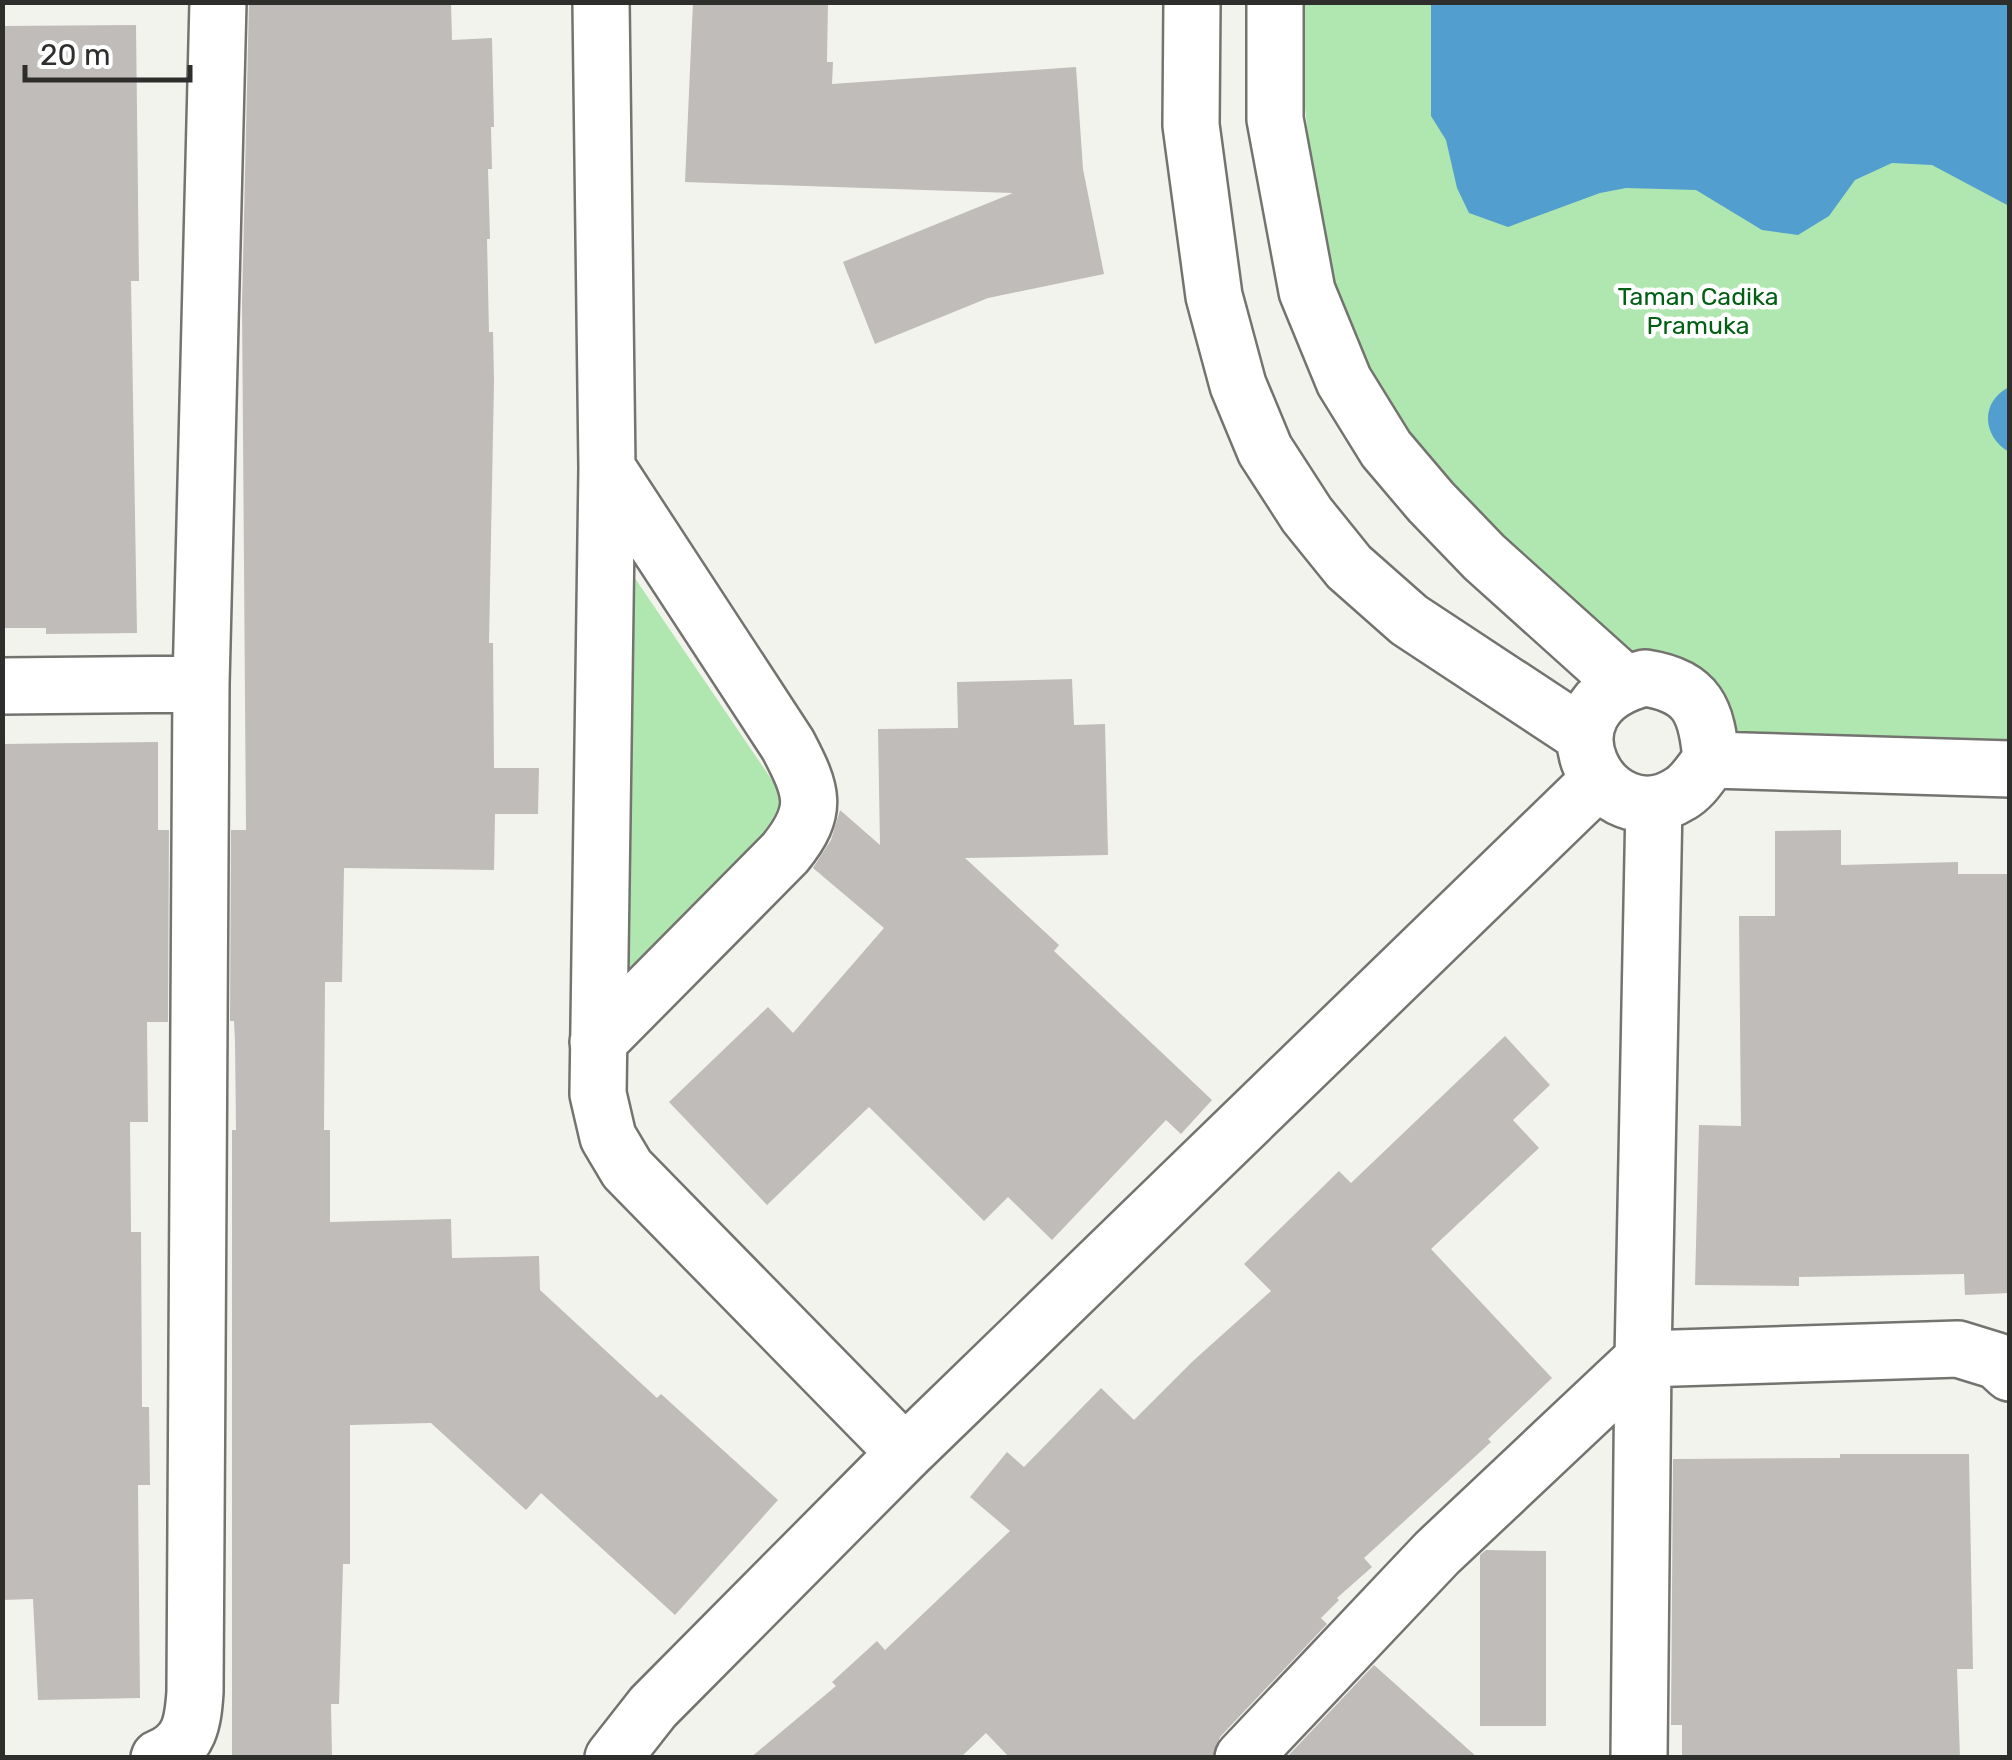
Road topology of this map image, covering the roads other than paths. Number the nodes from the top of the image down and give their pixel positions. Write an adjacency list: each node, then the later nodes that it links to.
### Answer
1 (218, 2): 9 (street)
2 (601, 2): 7 (street)
3 (1192, 2): 6 (street)
4 (1275, 2): 5 (street)
5 (1275, 119): 6 (street); 8 (street)
6 (1192, 125): 11 (street)
7 (607, 468): 15 (street); 15 (street)
8 (1624, 683): 11 (street); 12 (street)
9 (200, 684): 10 (street); 19 (street)
10 (2, 686)
11 (1592, 758): 14 (street); 18 (street)
12 (1712, 760): 13 (street); 14 (street)
13 (2010, 769)
14 (1654, 804): 16 (street)
15 (598, 1042): 18 (street)
16 (1643, 1359): 17 (street); 21 (street); 22 (street)
17 (2010, 1373)
18 (904, 1453): 20 (street)
19 (159, 1758)
20 (613, 1758)
21 (1242, 1758)
22 (1639, 1758)

